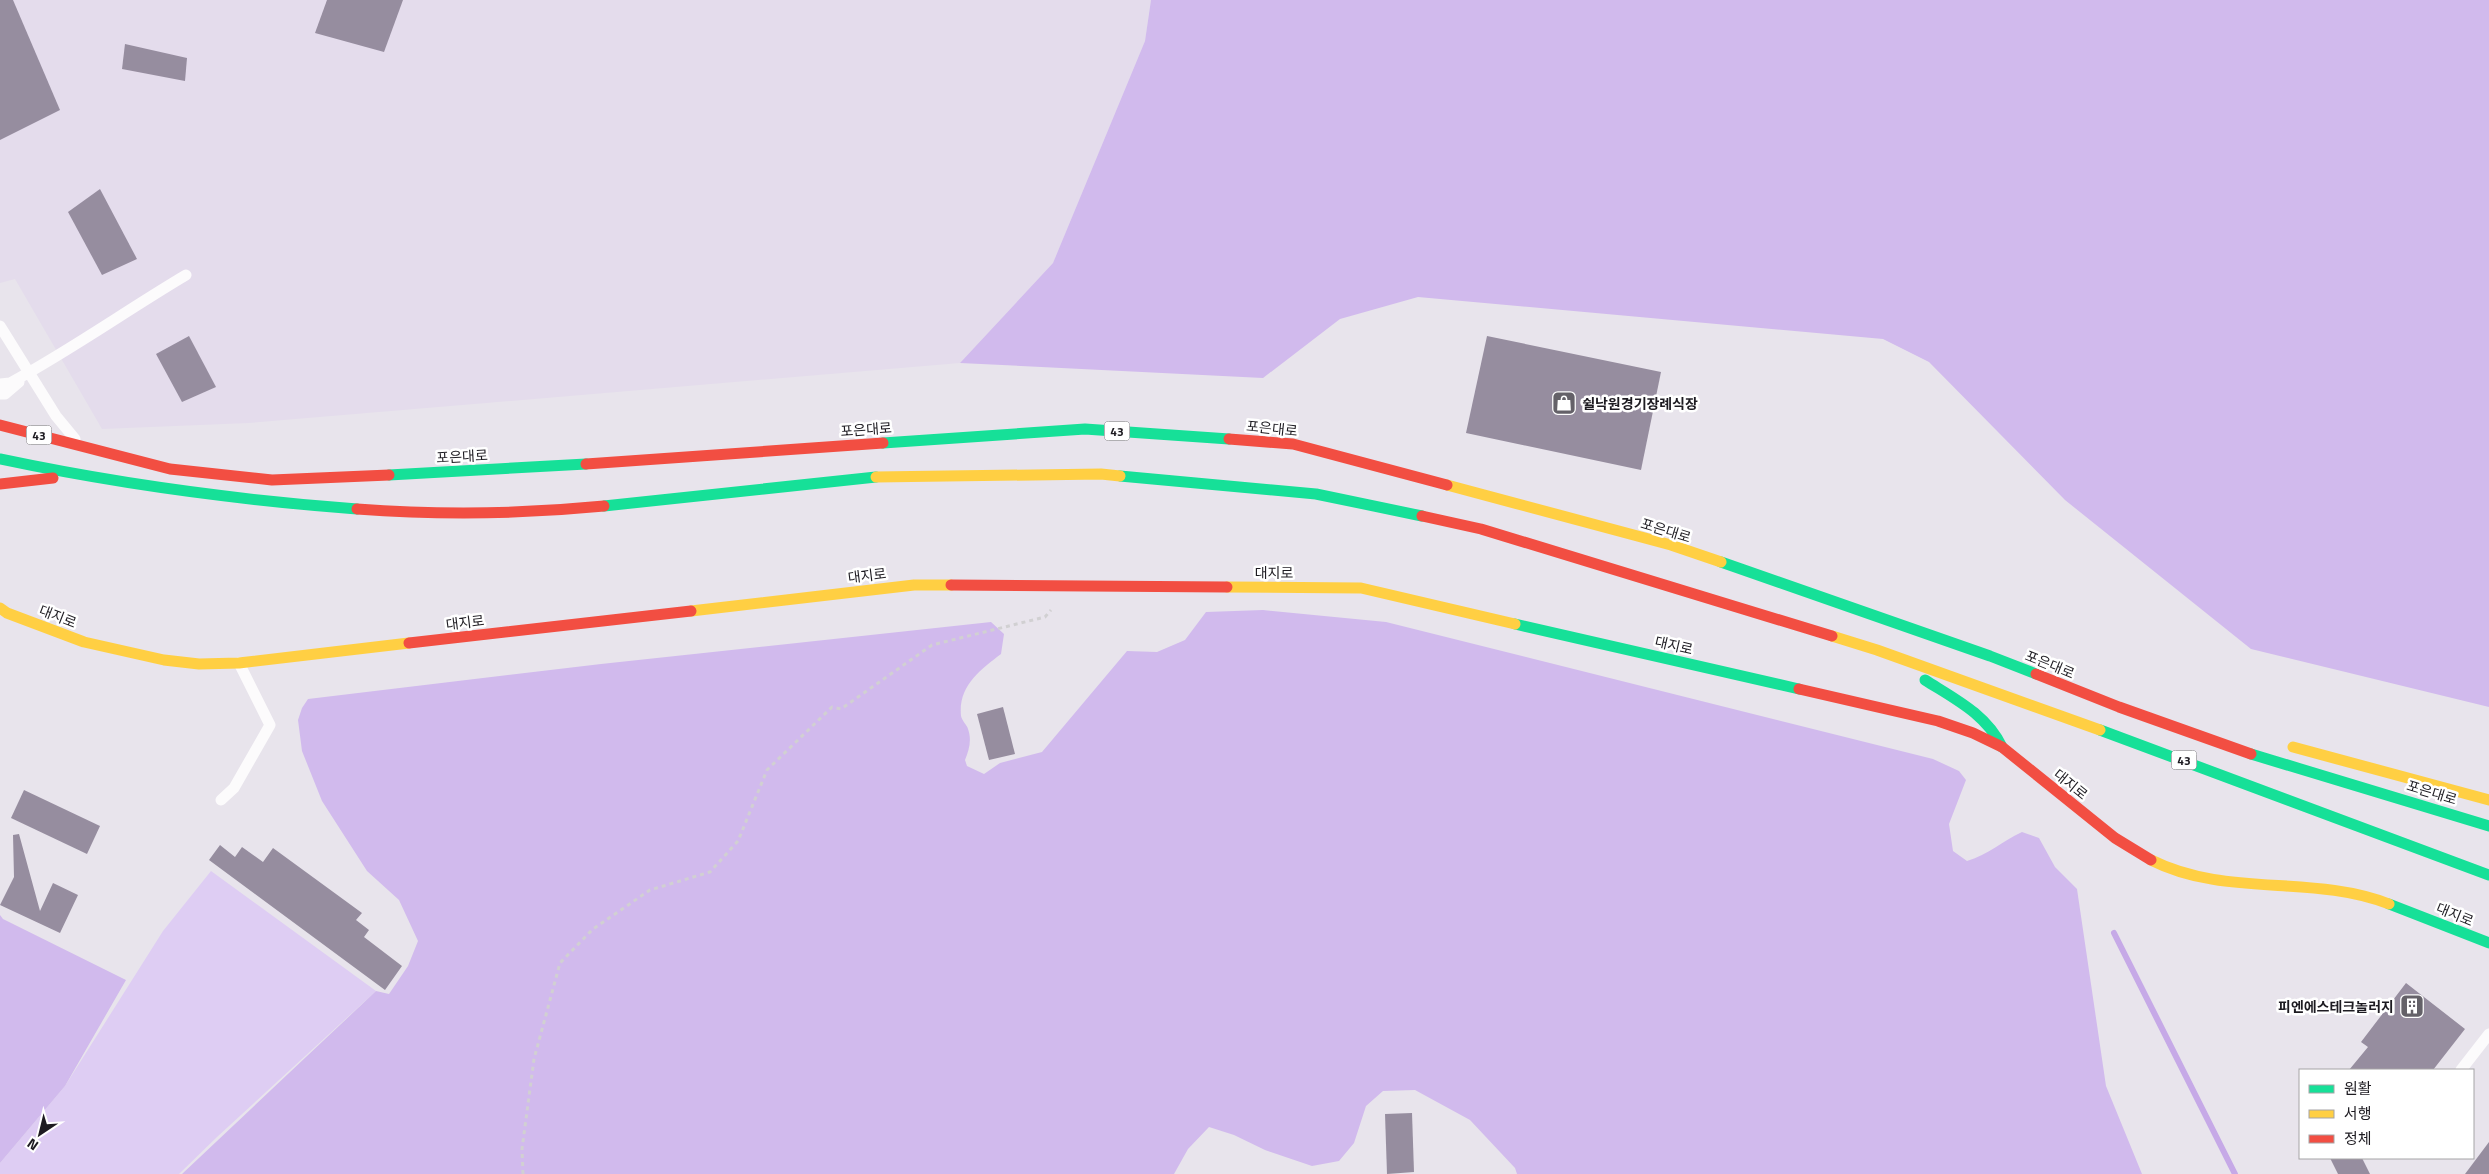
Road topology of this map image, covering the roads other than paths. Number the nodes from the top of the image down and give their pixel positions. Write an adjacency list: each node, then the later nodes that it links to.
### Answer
1 (186, 275): 3 (lane)
2 (0, 326): 3 (lane)
3 (29, 373): 4 (lane); 5 (lane); 8 (lane)
4 (0, 384)
5 (0, 394)
6 (9, 415): 8 (main road)
7 (0, 425): 8 (main road, 포은대로 / 43)
8 (79, 444): 15 (main road, 포은대로 / 43)
9 (0, 459): 10 (main road, 43)
10 (76, 475): 11 (main road); 13 (main road, 43)
11 (0, 484)
12 (3, 614): 14 (main road, 대지로)
13 (1877, 650): 18 (main road); 22 (main road, 43)
14 (239, 663): 18 (main road, 대지로); 19 (lane)
15 (2119, 707): 16 (main road); 21 (main road, 포은대로 / 43)
16 (2207, 726)
17 (2284, 745): 20 (main road)
18 (2002, 747): 23 (main road, 대지로)
19 (220, 800)
20 (2489, 800)
21 (2489, 826)
22 (2489, 876)
23 (2489, 943)
24 (2489, 1034): 25 (lane)
25 (2462, 1069)

